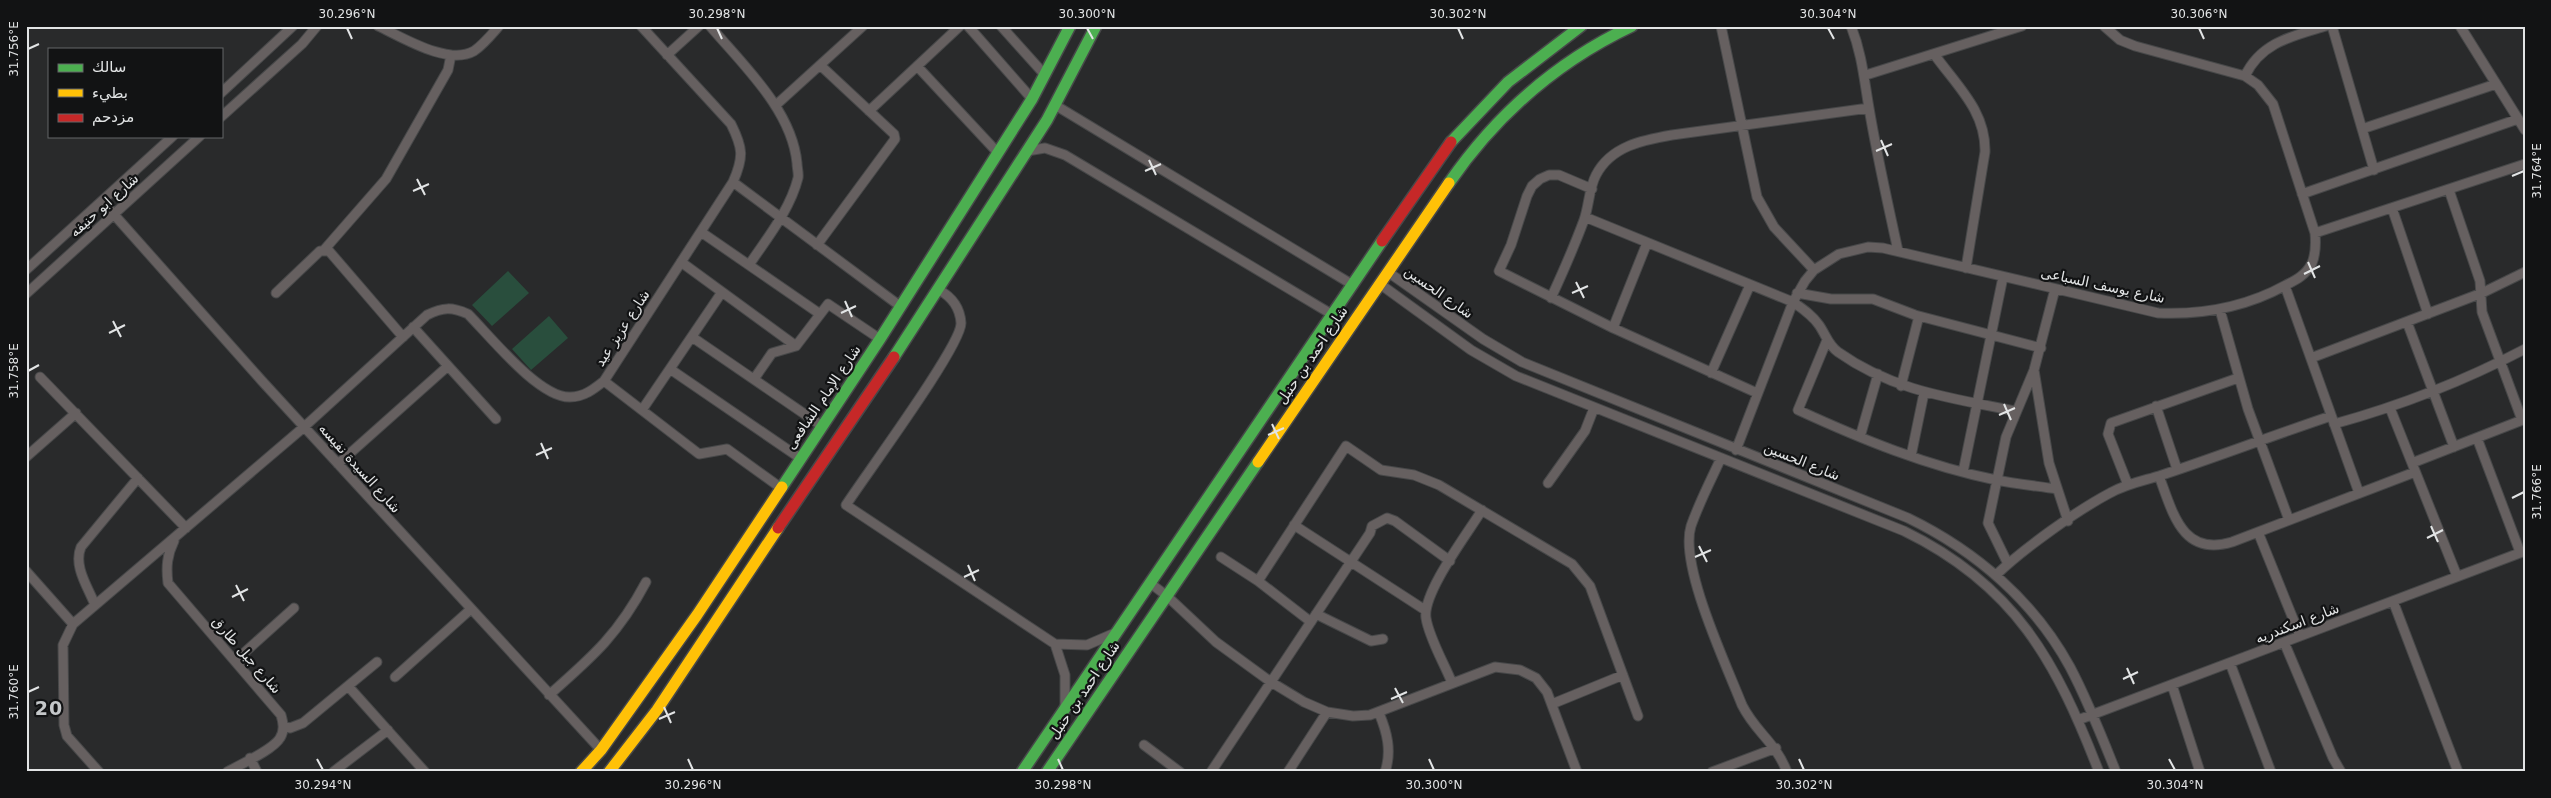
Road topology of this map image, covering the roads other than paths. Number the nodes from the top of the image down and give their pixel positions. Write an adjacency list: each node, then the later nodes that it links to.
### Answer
1 (293, 26): 33 (street)
2 (317, 26): 40 (street)
3 (378, 26): 25 (street)
4 (499, 26): 25 (street)
5 (641, 26): 26 (street, شارع عزيز عيد)
6 (699, 26): 26 (street)
7 (710, 26): 36 (street)
8 (863, 26): 27 (street)
9 (960, 26): 28 (street)
10 (968, 26): 34 (street)
11 (1002, 26): 29 (street)
12 (1070, 26): 29 (street, شارع الإمام الشافعى)
13 (1096, 26): 37 (street)
14 (1581, 26): 35 (street, شارع احمد بن حنبل)
15 (1632, 26): 41 (street, شارع احمد بن حنبل)
16 (1721, 26): 43 (street)
17 (1851, 26): 30 (street)
18 (2022, 26): 23 (street)
19 (2104, 26): 31 (street, شارع يوسف السباعى)
20 (2326, 26): 31 (street)
21 (2332, 26): 44 (street)
22 (2460, 26): 32 (street)
23 (1999, 30): 24 (street)
24 (1934, 54): 30 (street); 69 (street)
25 (451, 55): 65 (street)
26 (667, 55): 52 (street, شارع عزيز عيد)
27 (820, 65): 36 (street); 39 (street)
28 (917, 66): 39 (street); 49 (street)
29 (1045, 75): 34 (street, شارع الإمام الشافعى)
30 (1866, 75): 38 (street)
31 (2245, 76): 55 (street, شارع يوسف السباعى)
32 (2496, 84): 42 (street); 44 (street)
33 (222, 92)
34 (1032, 99): 49 (street, شارع الإمام الشافعى)
35 (1485, 102): 41 (street); 76 (street, شارع احمد بن حنبل)
36 (776, 105): 59 (street)
37 (1055, 105): 48 (street); 76 (street)
38 (1869, 108): 43 (street); 66 (street)
39 (869, 111): 64 (street)
40 (222, 116)
41 (1501, 119): 72 (street, شارع احمد بن حنبل)
42 (2518, 120): 45 (street); 51 (street)
43 (1743, 126): 53 (street); 71 (street)
44 (2362, 129): 51 (street)
45 (2525, 130)
46 (171, 138): 56 (street, شارع ابو حنيفه)
47 (198, 138): 58 (street, شارع ابو حنيفه)
48 (1027, 151): 80 (street); 92 (street)
49 (998, 153): 88 (street, شارع الإمام الشافعى)
50 (2525, 164): 54 (street)
51 (2374, 170): 55 (street)
52 (733, 182): 59 (street); 61 (street, شارع عزيز عيد)
53 (1592, 189): 60 (street); 86 (street)
54 (2449, 190): 57 (street); 84 (street)
55 (2302, 194): 62 (street, شارع يوسف السباعى)
56 (102, 201): 58 (street, شارع السيدة نفيسه); 70 (street, شارع ابو حنيفه)
57 (2392, 208): 62 (street); 91 (street)
58 (114, 214): 85 (street, شارع ابو حنيفه); 133 (street, شارع السيدة نفيسه)
59 (781, 217): 64 (street); 68 (street)
60 (1585, 217): 63 (street); 86 (street)
61 (701, 232): 67 (street, شارع عزيز عيد); 68 (street)
62 (2315, 233): 78 (street, شارع يوسف السباعى)
63 (1648, 243): 77 (street); 96 (street)
64 (818, 245): 88 (street)
65 (324, 250): 81 (street); 99 (street)
66 (1898, 251): 69 (street, شارع يوسف السباعى); 71 (street, شارع يوسف السباعى)
67 (681, 262): 82 (street); 116 (street, شارع عزيز عيد)
68 (749, 265): 90 (street)
69 (1966, 268): 74 (street, شارع يوسف السباعى)
70 (26, 270)
71 (1814, 270): 83 (street, شارع يوسف السباعى)
72 (1388, 272): 75 (street, شارع احمد بن حنبل); 108 (street, شارع الحسين)
73 (2525, 272): 84 (street)
74 (2003, 277): 79 (street, شارع يوسف السباعى); 97 (street)
75 (1380, 284): 117 (street, شارع الحسين); 177 (street, شارع احمد بن حنبل)
76 (1354, 285): 92 (street, شارع احمد بن حنبل)
77 (1750, 285): 87 (street); 111 (street)
78 (2285, 286): 89 (street, شارع يوسف السباعى); 105 (street)
79 (2054, 289): 89 (street, شارع يوسف السباعى); 103 (street)
80 (939, 290): 140 (street); 190 (street)
81 (276, 292)
82 (722, 292): 98 (street); 102 (street)
83 (1797, 293): 87 (street, شارع يوسف السباعى); 93 (street)
84 (2482, 293): 91 (street); 106 (street)
85 (26, 294)
86 (1551, 298): 96 (street)
87 (1793, 302): 101 (street); 120 (street, شارع يوسف السباعى)
88 (900, 306): 100 (street, شارع الإمام الشافعى)
89 (2220, 310): 114 (street)
90 (820, 314): 100 (street); 102 (street)
91 (2428, 314): 94 (street)
92 (1333, 315): 176 (street, شارع احمد بن حنبل)
93 (1919, 316): 97 (street); 118 (street)
94 (2407, 322): 105 (street); 119 (street)
95 (413, 328): 99 (street, شارع عزيز عيد); 107 (street); 116 (street, شارع عزيز عيد)
96 (1613, 328): 111 (street)
97 (1992, 335): 103 (street); 122 (street)
98 (692, 336): 109 (street); 115 (street)
99 (403, 337): 133 (street, شارع عزيز عيد)
100 (880, 339): 132 (street, شارع الإمام الشافعى)
101 (1826, 340): 112 (street); 134 (street)
102 (796, 346): 115 (street)
103 (2040, 348): 110 (street)
104 (2525, 349): 106 (street)
105 (2311, 358): 130 (street)
106 (2501, 362): 119 (street); 131 (street)
107 (448, 366): 129 (street); 145 (street)
108 (1536, 368): 117 (street); 139 (street, شارع الحسين)
109 (670, 369): 126 (street); 143 (street)
110 (2034, 370): 127 (street); 155 (street)
111 (1711, 373): 120 (street)
112 (1878, 374): 118 (street); 134 (street)
113 (40, 377): 128 (street)
114 (2238, 378): 123 (street); 137 (street)
115 (754, 380): 132 (street)
116 (604, 381): 126 (street)
117 (1531, 383): 124 (street, شارع الحسين)
118 (1901, 386): 121 (street)
119 (2434, 392): 125 (street); 138 (street)
120 (1757, 393): 139 (street, شارع يوسف السباعى)
121 (1924, 393): 122 (street); 141 (street)
122 (1977, 404): 127 (street); 148 (street)
123 (2156, 406): 147 (street); 153 (street)
124 (1594, 408): 144 (street, شارع الحسين); 152 (street)
125 (2390, 408): 130 (street); 146 (street)
126 (642, 410): 154 (street)
127 (2015, 411): 151 (street)
128 (76, 413): 142 (street); 150 (street)
129 (496, 419)
130 (2333, 420): 137 (street); 156 (street)
131 (2523, 420): 135 (street)
132 (822, 426): 136 (street, شارع الإمام الشافعى)
133 (304, 427): 145 (street, شارع السيدة نفيسه); 162 (street, شارع عزيز عيد)
134 (1860, 437): 141 (street)
135 (2477, 438): 138 (street); 166 (street)
136 (811, 441): 140 (street); 143 (street, شارع الإمام الشافعى)
137 (2259, 441): 147 (street); 160 (street)
138 (2454, 447): 146 (street)
139 (1736, 450): 158 (street, شارع الحسين)
140 (828, 452): 220 (street)
141 (1910, 456): 148 (street)
142 (26, 457)
143 (800, 458): 154 (street, شارع الإمام الشافعى)
144 (1721, 458): 163 (street, شارع الحسين); 211 (street)
145 (338, 464): 181 (street, شارع السيدة نفيسه)
146 (2414, 468): 156 (street); 173 (street)
147 (2177, 469): 149 (street)
148 (1963, 472): 151 (street)
149 (2159, 476): 153 (street); 164 (street)
150 (138, 478): 162 (street); 179 (street)
151 (1997, 481): 155 (street); 170 (street)
152 (1548, 483)
153 (2128, 485): 159 (street)
154 (781, 488): 212 (street, شارع الإمام الشافعى)
155 (2057, 489): 159 (street)
156 (2359, 493): 160 (street)
157 (1482, 510): 161 (street); 168 (street); 194 (street)
158 (1908, 518): 163 (street); 172 (street, شارع الحسين)
159 (2068, 520): 170 (street)
160 (2289, 520): 164 (street)
161 (1294, 525): 169 (street); 174 (street)
162 (186, 528): 165 (street, شارع عزيز عيد)
163 (1904, 531): 207 (street, شارع الحسين)
164 (2258, 532): 187 (street)
165 (176, 536): 179 (street, شارع عزيز عيد); 191 (street, شارع جبل طارق)
166 (2522, 552): 173 (street, شارع اسكندريه)
167 (1221, 557): 174 (street)
168 (1450, 561): 169 (street); 182 (street)
169 (1350, 563): 182 (street); 183 (street)
170 (2008, 564): 172 (street)
171 (26, 571): 185 (street)
172 (1996, 575): 205 (street, شارع الحسين)
173 (2457, 576): 178 (street, شارع اسكندريه)
174 (1258, 581): 184 (street)
175 (646, 582): 200 (street)
176 (1150, 583): 177 (street); 186 (street, شارع احمد بن حنبل)
177 (1167, 596): 196 (street); 222 (street, شارع احمد بن حنبل)
178 (2393, 601): 187 (street, شارع اسكندريه); 235 (street)
179 (95, 605): 185 (street, شارع عزيز عيد)
180 (294, 608): 191 (street)
181 (470, 609): 195 (street); 200 (street, شارع السيدة نفيسه)
182 (1426, 610): 197 (street)
183 (1316, 614): 184 (street); 188 (street)
184 (1311, 622): 196 (street)
185 (73, 624): 214 (street)
186 (1116, 633): 190 (street); 202 (street, شارع احمد بن حنبل)
187 (2300, 636): 189 (street, شارع اسكندريه)
188 (1383, 639)
189 (2284, 642): 193 (street, شارع اسكندريه); 234 (street)
190 (1055, 644): 202 (street)
191 (234, 661): 208 (street, شارع جبل طارق)
192 (377, 662): 199 (street)
193 (2230, 663): 198 (street, شارع اسكندريه); 233 (street)
194 (1623, 675): 201 (street); 206 (street)
195 (396, 677)
196 (1271, 682): 203 (street); 224 (street)
197 (1452, 683): 201 (street); 204 (street)
198 (2172, 685): 205 (street, شارع اسكندريه); 232 (street)
199 (348, 686): 208 (street); 209 (street)
200 (549, 695): 212 (street, شارع السيدة نفيسه)
201 (1552, 704): 227 (street)
202 (1065, 708): 221 (street, شارع احمد بن حنبل)
203 (1327, 712): 204 (street); 225 (street)
204 (1378, 712): 226 (street)
205 (2092, 715): 207 (street, شارع اسكندريه); 231 (street, شارع الحسين)
206 (1638, 716)
207 (2078, 720): 230 (street, شارع الحسين)
208 (284, 726): 213 (street)
209 (388, 730): 217 (street); 218 (street)
210 (1144, 744): 223 (street)
211 (1776, 748): 228 (street); 229 (street)
212 (601, 750): 219 (street, شارع الإمام الشافعى)
213 (250, 758): 215 (street); 216 (street)
214 (99, 772)
215 (227, 772)
216 (257, 772)
217 (333, 772)
218 (425, 772)
219 (581, 772)
220 (609, 772)
221 (1022, 772)
222 (1047, 772)
223 (1180, 772)
224 (1211, 772)
225 (1288, 772)
226 (1385, 772)
227 (1577, 772)
228 (1712, 772)
229 (1787, 772)
230 (2099, 772)
231 (2116, 772)
232 (2200, 772)
233 (2271, 772)
234 (2341, 772)
235 (2458, 772)

